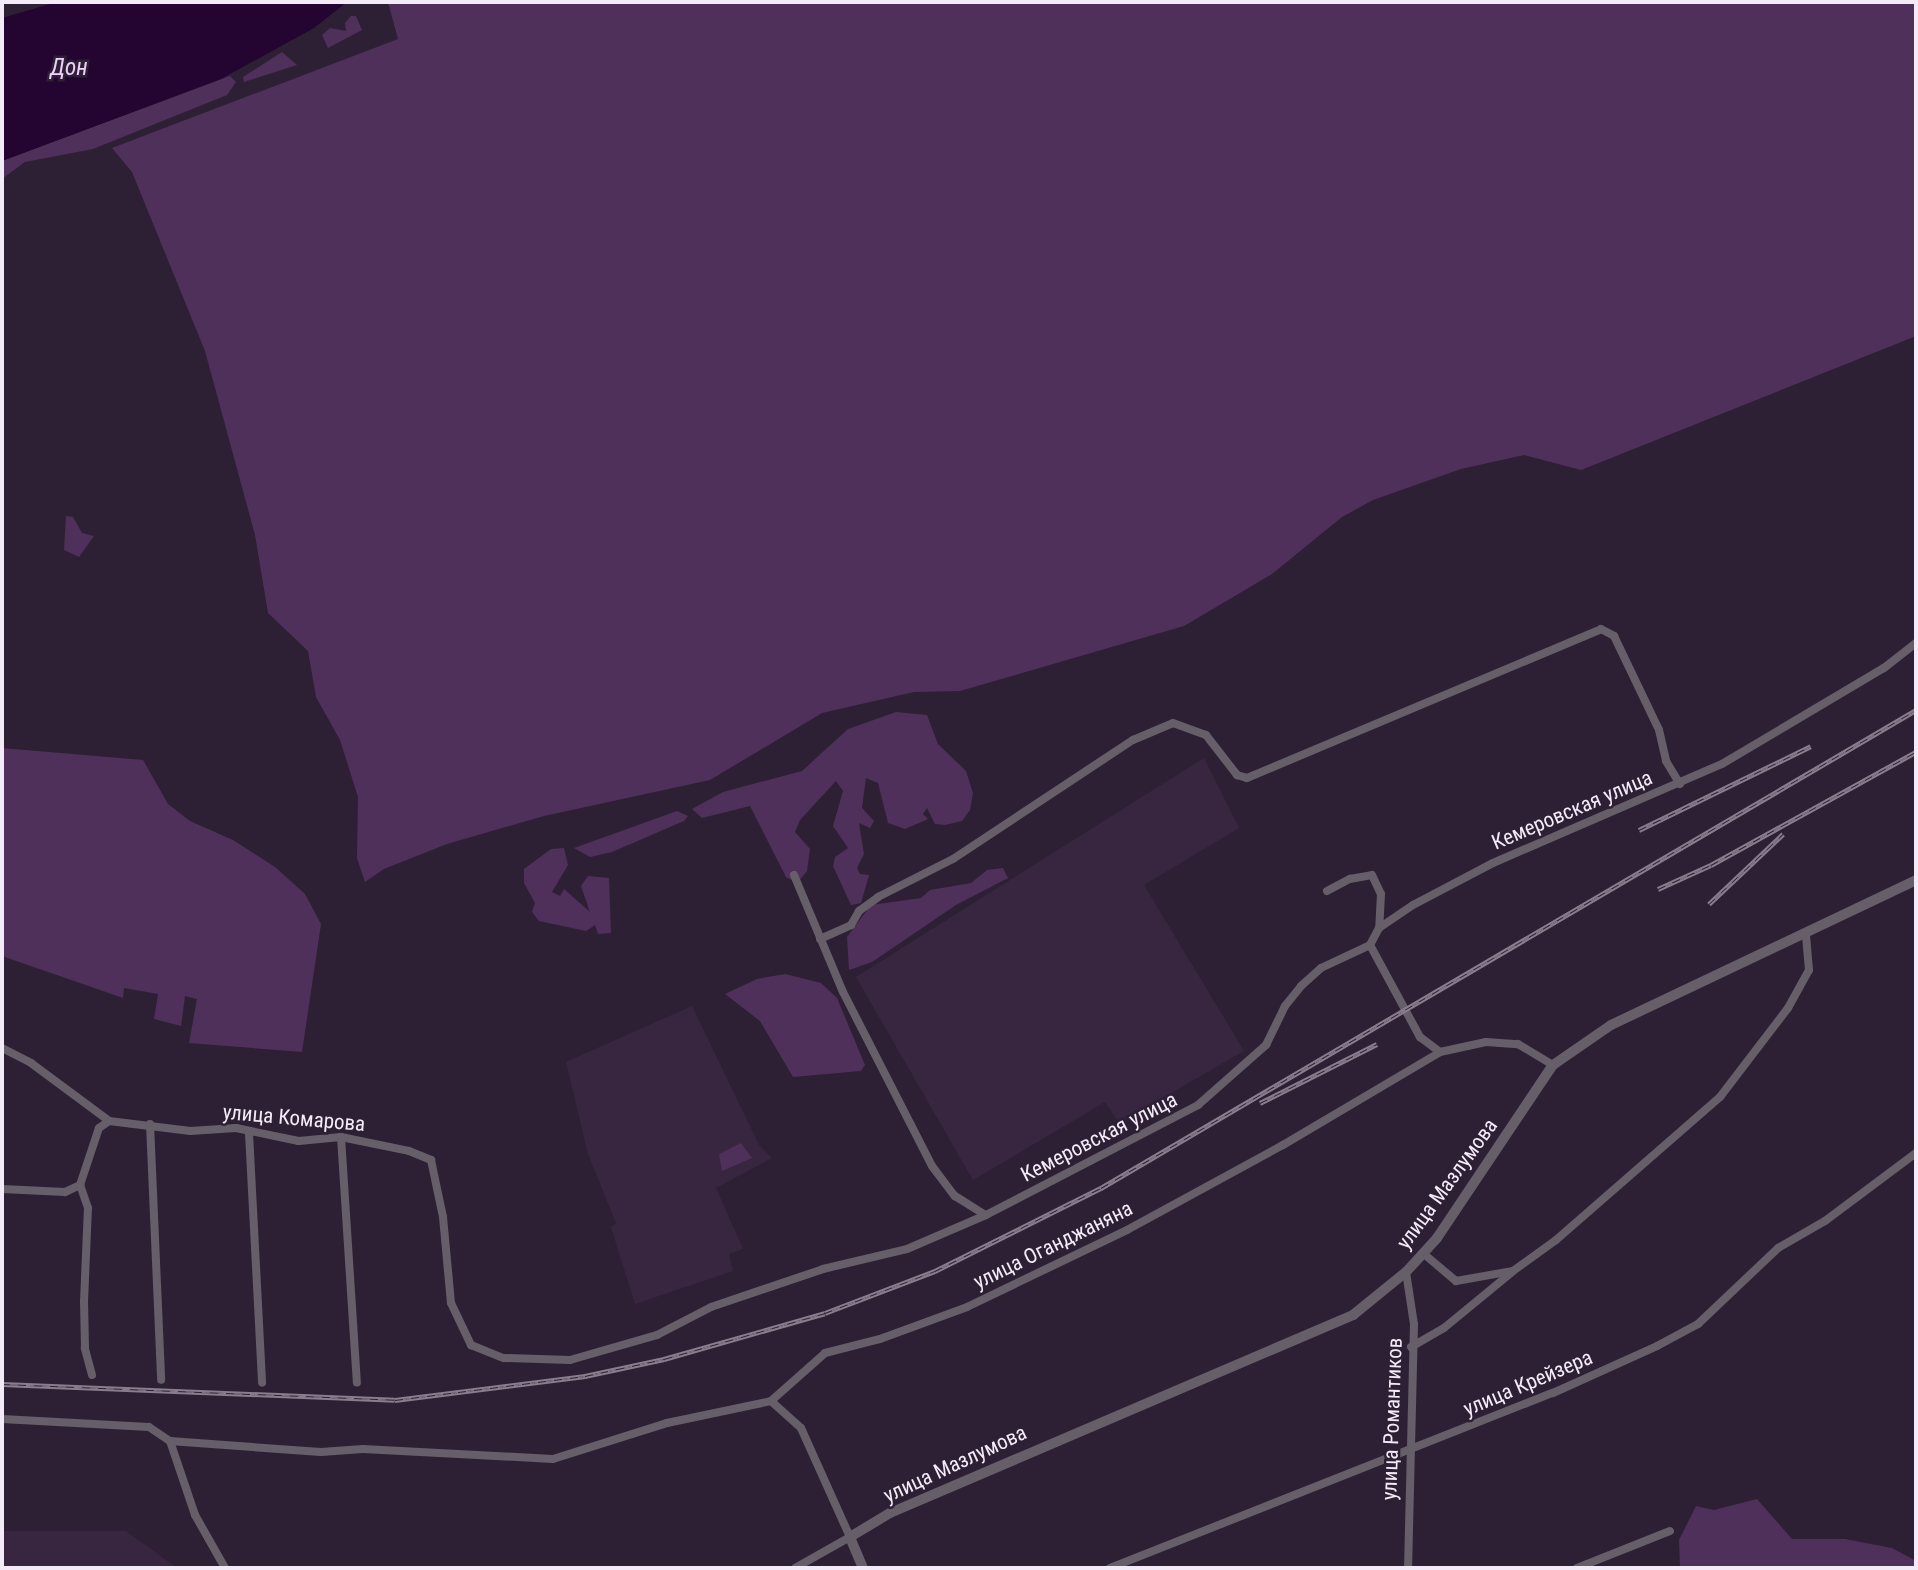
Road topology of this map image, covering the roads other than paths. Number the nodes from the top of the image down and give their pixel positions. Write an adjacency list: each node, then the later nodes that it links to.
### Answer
1 (1916, 643): 2 (street, Кемеровская улица)
2 (1681, 784): 6 (street, Кемеровская улица); 8 (street, Кемеровская улица)
3 (794, 875): 8 (street)
4 (1916, 880): 7 (street, улица Мазлумова)
5 (1327, 891): 6 (street)
6 (1379, 928): 9 (street)
7 (1807, 933): 12 (street, улица Мазлумова); 22 (street)
8 (820, 939): 20 (street)
9 (1370, 945): 11 (street); 20 (street, Кемеровская улица)
10 (2, 1048): 13 (street)
11 (1440, 1052): 12 (street, улица Оганджаняна); 30 (street, улица Оганджаняна)
12 (1553, 1065): 21 (street, улица Мазлумова)
13 (109, 1121): 14 (street, улица Комарова); 18 (street)
14 (150, 1124): 15 (street, улица Комарова); 27 (street)
15 (249, 1133): 16 (street, улица Комарова); 29 (street)
16 (341, 1137): 24 (street, улица Комарова); 28 (street)
17 (1916, 1153): 33 (street, улица Крейзера)
18 (80, 1185): 19 (street); 26 (street)
19 (2, 1189)
20 (986, 1215): 24 (street, Кемеровская улица)
21 (1424, 1254): 22 (street); 23 (street, улица Мазлумова)
22 (1513, 1271): 25 (street)
23 (1406, 1272): 25 (street, улица Романтиков); 35 (street, улица Мазлумова)
24 (463, 1329)
25 (1411, 1347): 33 (street, улица Романтиков)
26 (92, 1375)
27 (161, 1380)
28 (357, 1382)
29 (262, 1383)
30 (771, 1401): 32 (street, улица Оганджаняна); 35 (street)
31 (2, 1419): 32 (street)
32 (170, 1441): 36 (street)
33 (1409, 1450): 39 (street, улица Крейзера); 40 (street, улица Романтиков)
34 (1670, 1531): 41 (street)
35 (850, 1537): 37 (street, улица Мазлумова); 38 (street)
36 (225, 1568)
37 (796, 1568)
38 (863, 1568)
39 (1110, 1568)
40 (1408, 1568)
41 (1577, 1568)

